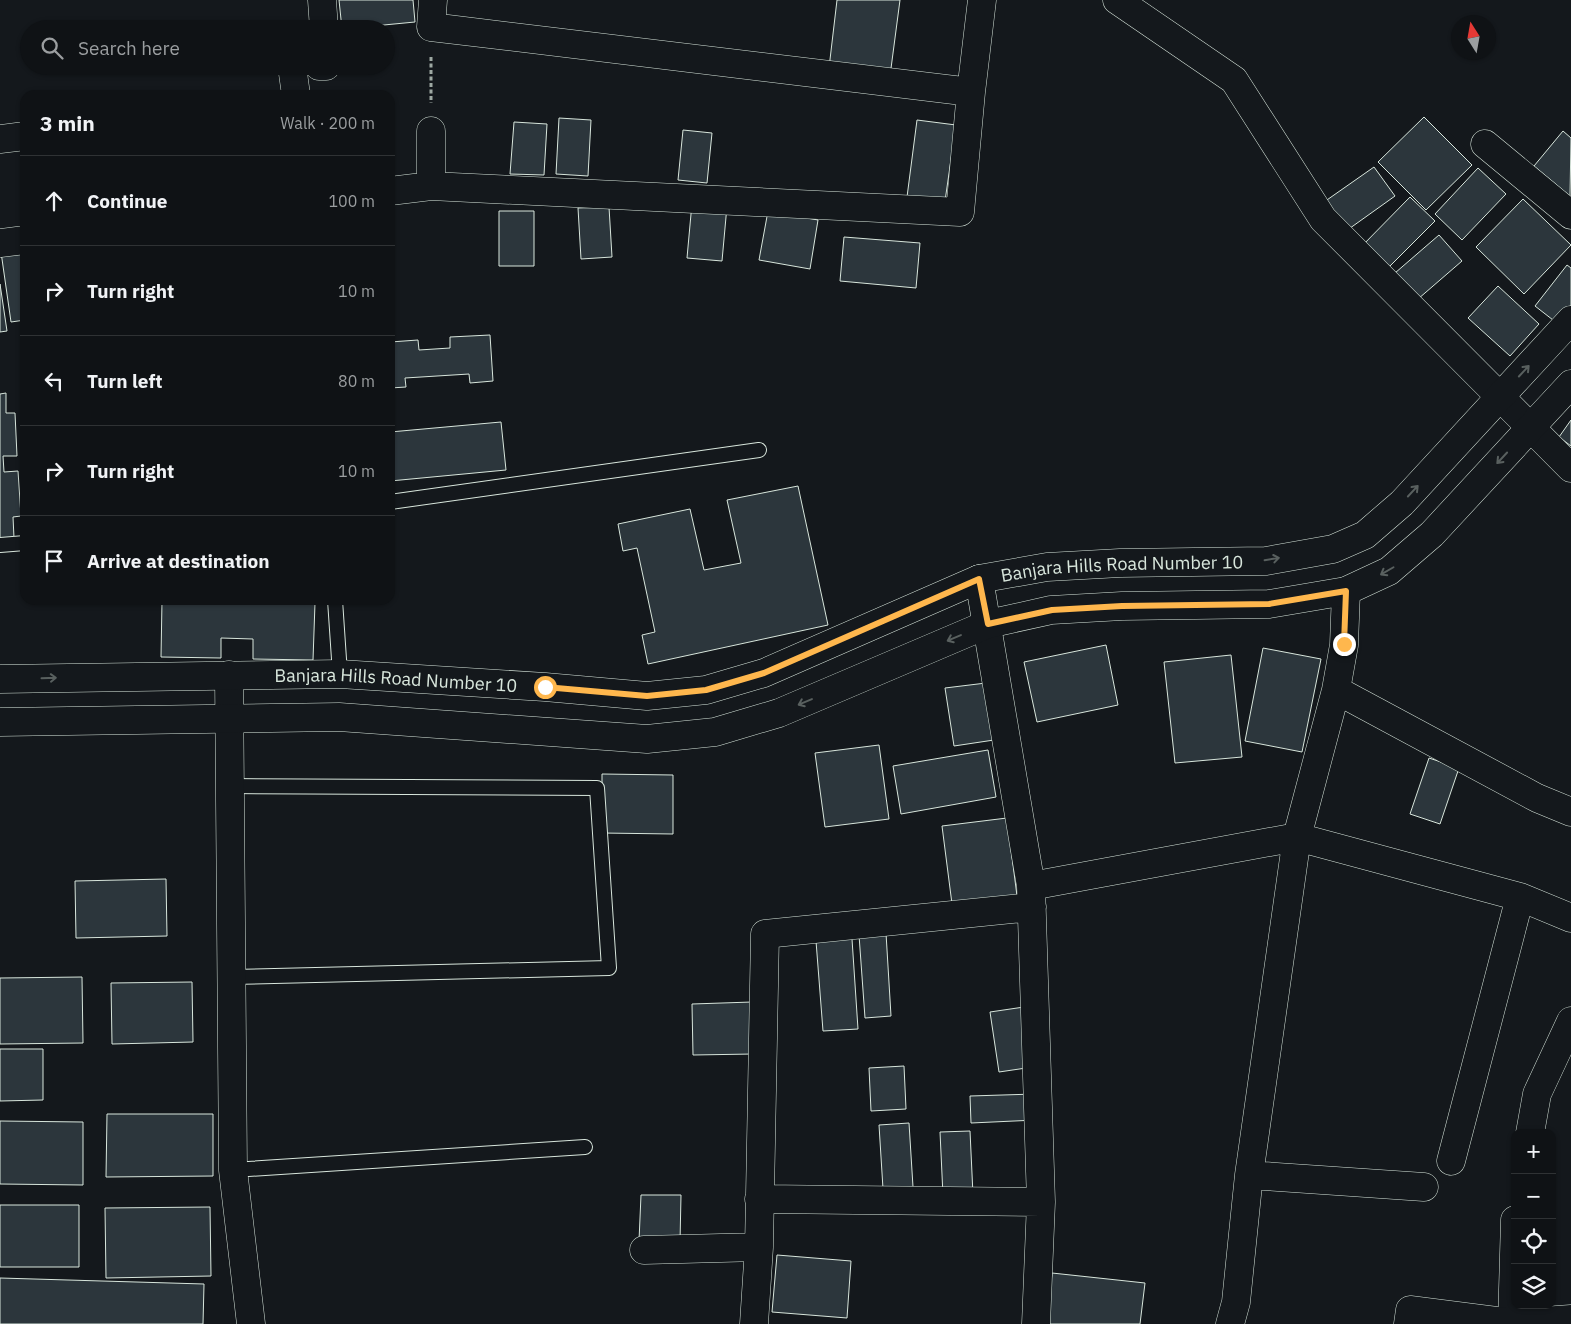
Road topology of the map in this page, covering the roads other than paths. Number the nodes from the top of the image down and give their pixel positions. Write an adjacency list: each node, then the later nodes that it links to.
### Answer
1 (322, 0): 5 (street)
2 (434, 0): 8 (street)
3 (982, 0): 8 (street)
4 (1117, 0): 20 (street)
5 (323, 20)
6 (293, 75): 7 (street)
7 (295, 90)
8 (970, 92): 13 (street)
9 (431, 131): 13 (street)
10 (20, 137): 11 (street)
11 (0, 139)
12 (1485, 144): 15 (street)
13 (431, 186): 14 (street)
14 (395, 191)
15 (1571, 214)
16 (20, 241): 17 (street)
17 (0, 243)
18 (1571, 320): 20 (street, Banjara Hills Road Number 10, one-way to 18)
19 (1571, 384): 21 (street, Banjara Hills Road Number 10)
20 (1500, 398): 21 (street); 27 (street, Banjara Hills Road Number 10, one-way to 20)
21 (1531, 427): 23 (street); 28 (street, Banjara Hills Road Number 10, one-way to 28)
22 (759, 450): 24 (lane)
23 (1571, 468)
24 (395, 501)
25 (20, 544): 26 (lane)
26 (0, 546)
27 (979, 579): 30 (street); 31 (street, Banjara Hills Road Number 10)
28 (1346, 591): 30 (street, Banjara Hills Road Number 10); 34 (street)
29 (335, 605): 31 (lane)
30 (988, 624): 35 (street, Banjara Hills Road Number 10, one-way to 35); 40 (street)
31 (340, 674): 32 (street, Banjara Hills Road Number 10)
32 (229, 675): 33 (street, Banjara Hills Road Number 10, one-way to 32); 35 (street)
33 (0, 679)
34 (1336, 690): 38 (street); 39 (street)
35 (230, 718): 36 (street, Banjara Hills Road Number 10); 37 (street)
36 (0, 722)
37 (230, 786): 43 (street); 43 (lane)
38 (1571, 812)
39 (1297, 837): 40 (street); 41 (street); 49 (street)
40 (1032, 896): 51 (street); 52 (street)
41 (1520, 897): 42 (street); 47 (street)
42 (1571, 918)
43 (231, 977): 48 (street)
44 (1571, 1021): 45 (street)
45 (1531, 1129)
46 (585, 1147): 48 (lane)
47 (1451, 1161)
48 (233, 1170): 57 (street)
49 (1249, 1175): 50 (street); 60 (street)
50 (1424, 1187)
51 (759, 1199): 52 (street); 53 (street)
52 (1041, 1202): 59 (street)
53 (759, 1247): 54 (street); 58 (street)
54 (644, 1250)
55 (1514, 1264): 62 (street)
56 (1571, 1319): 62 (street)
57 (251, 1324)
58 (754, 1324)
59 (1036, 1324)
60 (1230, 1324)
61 (1408, 1324): 62 (street)
62 (1512, 1324)

